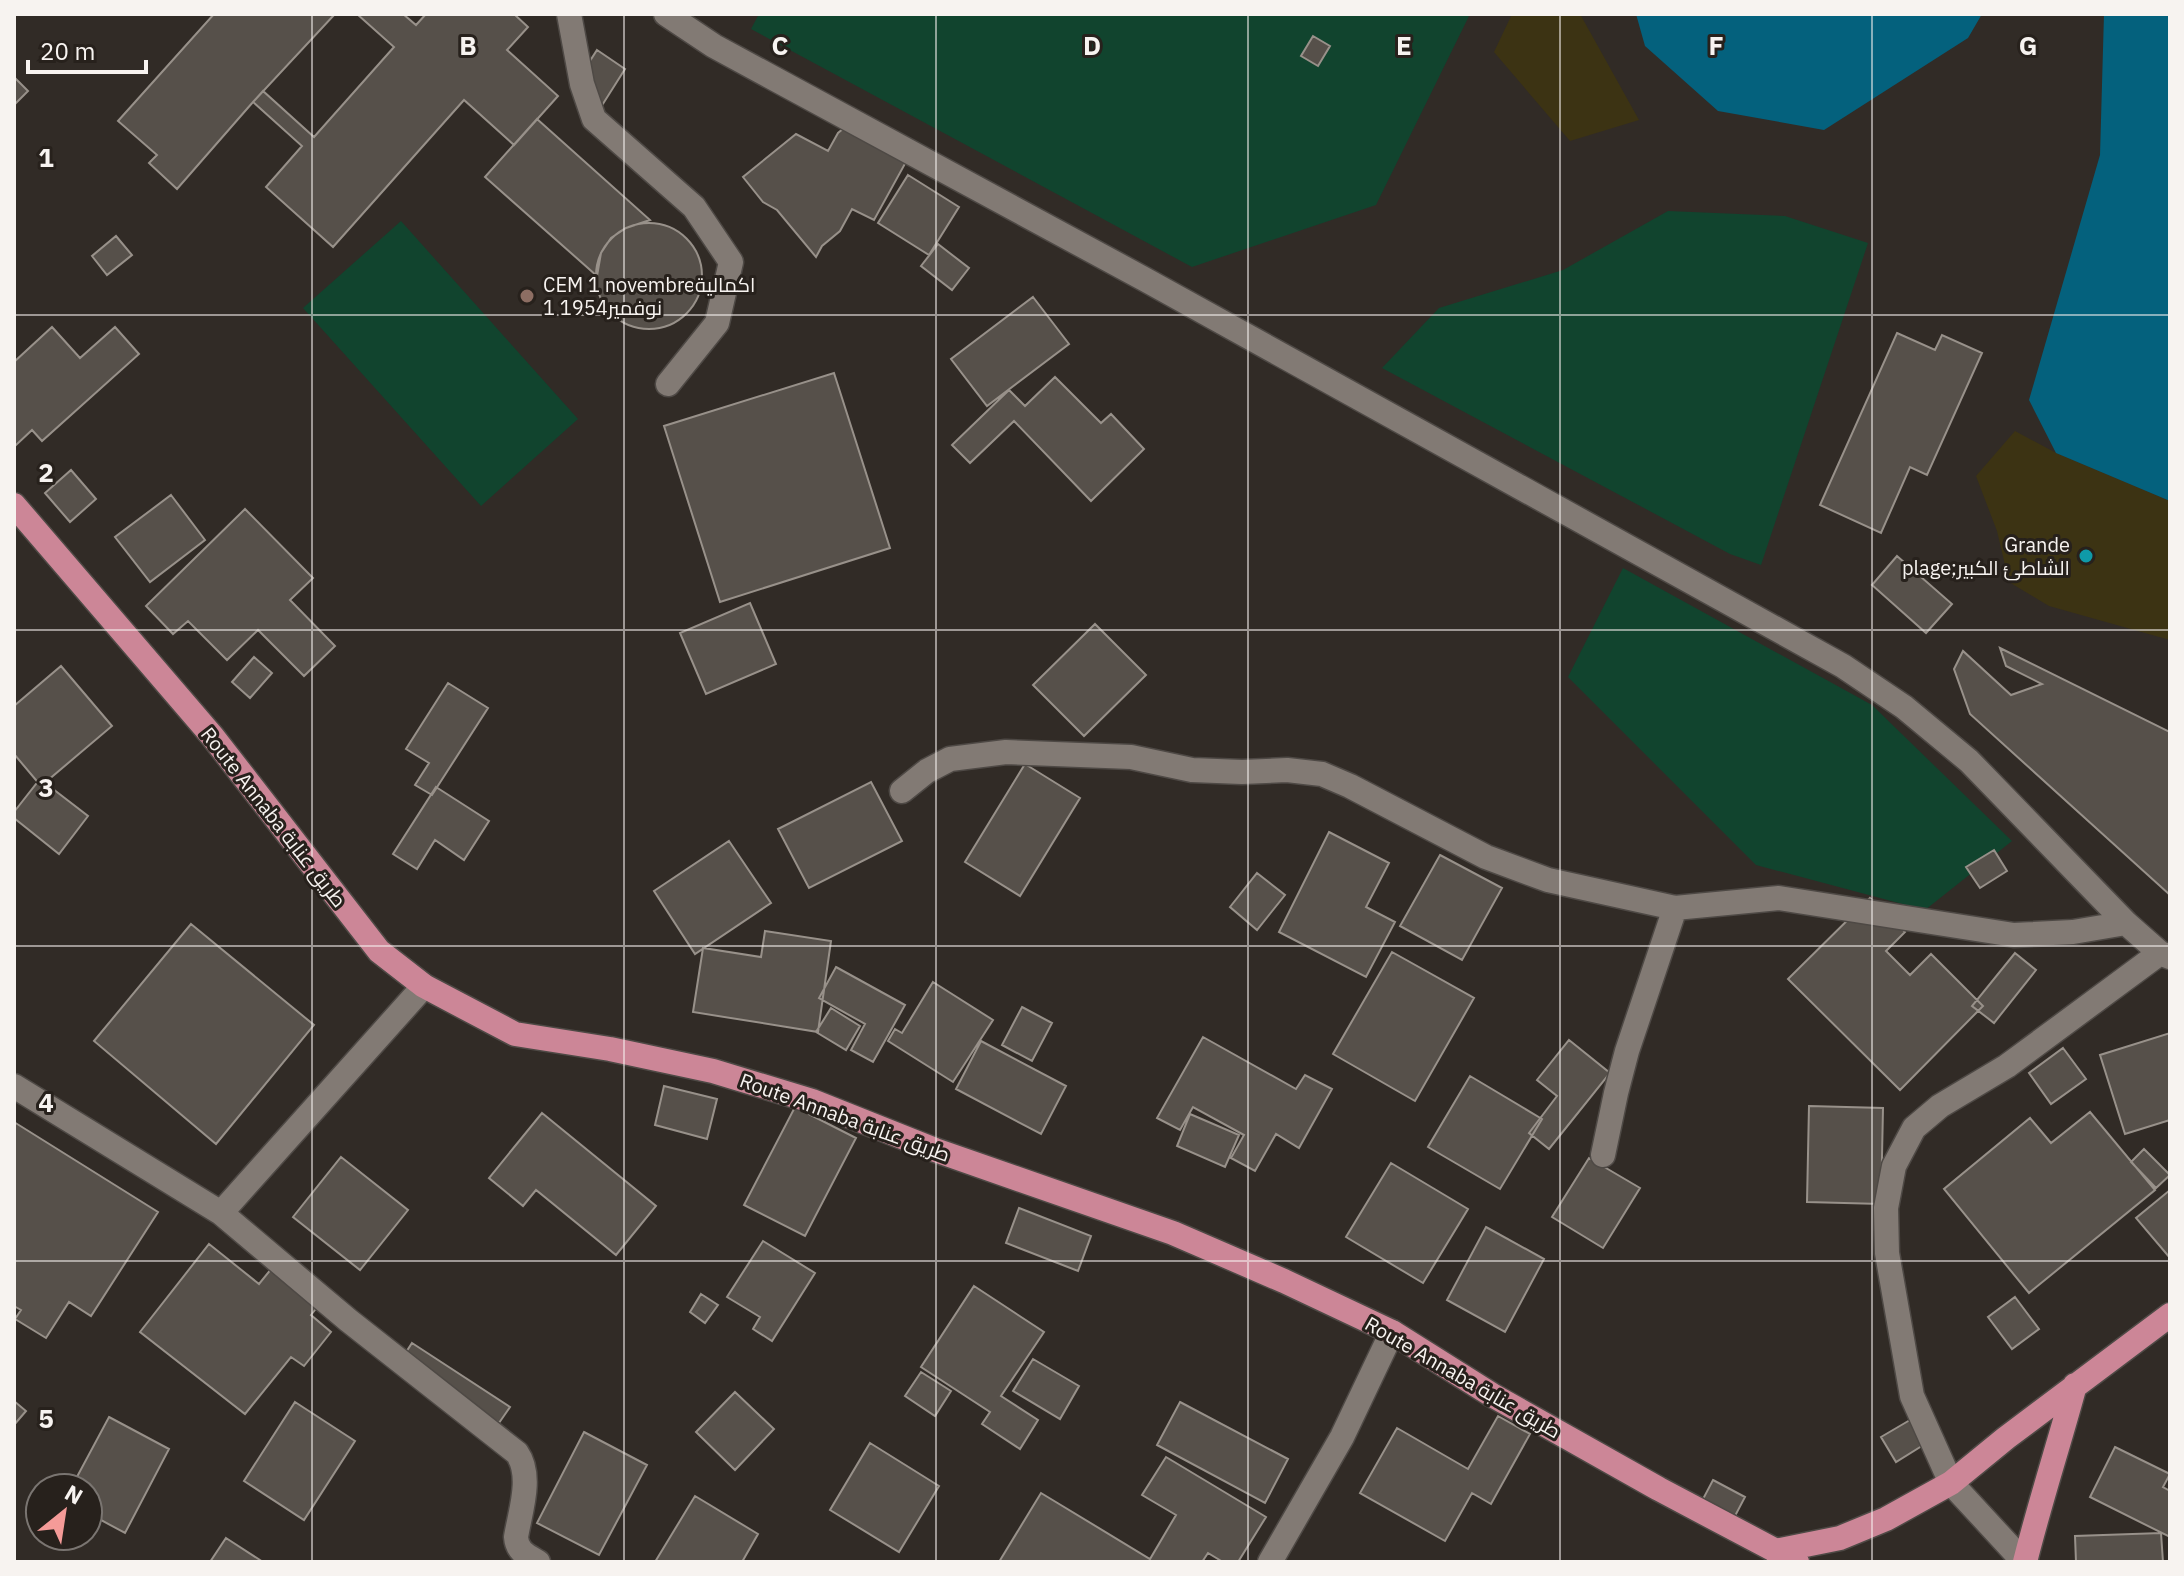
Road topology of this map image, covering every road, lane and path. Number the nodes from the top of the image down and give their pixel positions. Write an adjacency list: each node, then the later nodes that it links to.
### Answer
1 (569, 14): 3 (street)
2 (666, 14): 7 (street)
3 (668, 384)
4 (14, 505): 9 (main road, Route Annaba طريق عنابة)
5 (902, 791): 6 (street)
6 (1675, 908): 7 (street); 11 (street)
7 (2126, 923): 8 (street)
8 (2165, 955): 16 (street)
9 (424, 986): 12 (street); 14 (main road, Route Annaba طريق عنابة)
10 (14, 1086): 12 (street)
11 (1603, 1155)
12 (221, 1213): 18 (street)
13 (2170, 1315): 15 (main road, Route Annaba طريق عنابة)
14 (1392, 1332): 17 (main road, Route Annaba طريق عنابة); 19 (street)
15 (2075, 1385): 16 (main road, Route Annaba طريق عنابة); 20 (main road)
16 (1951, 1483): 17 (main road, Route Annaba طريق عنابة); 20 (street)
17 (1786, 1556)
18 (538, 1562)
19 (1270, 1562)
20 (2025, 1562)

